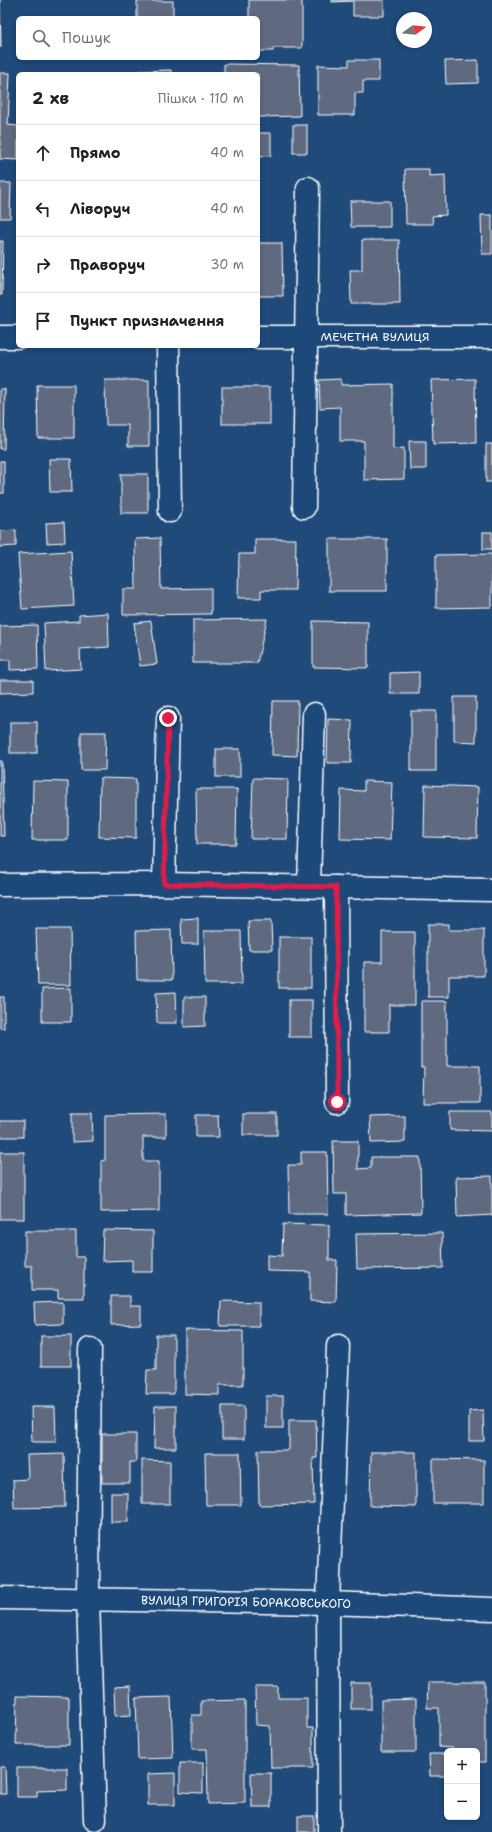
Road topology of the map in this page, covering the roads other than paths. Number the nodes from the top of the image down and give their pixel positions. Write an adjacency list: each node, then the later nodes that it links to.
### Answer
1 (308, 188): 5 (street)
2 (0, 337): 3 (street)
3 (16, 337)
4 (260, 337): 5 (street, МЕЧЕТНА ВУЛИЦЯ)
5 (306, 337): 6 (street, МЕЧЕТНА ВУЛИЦЯ); 8 (street)
6 (492, 337)
7 (168, 348): 9 (street)
8 (304, 507)
9 (170, 511)
10 (314, 714): 14 (street)
11 (168, 718): 12 (street)
12 (164, 884): 13 (street); 14 (street)
13 (0, 885)
14 (309, 886): 15 (street)
15 (336, 887): 16 (street); 17 (street)
16 (492, 890)
17 (337, 1102)
18 (338, 1346): 22 (street)
19 (90, 1349): 21 (street)
20 (0, 1598): 21 (street, ВУЛИЦЯ ГРИГОРІЯ БОРАКОВСЬКОГО)
21 (88, 1599): 22 (street, ВУЛИЦЯ ГРИГОРІЯ БОРАКОВСЬКОГО); 24 (street)
22 (328, 1603): 23 (street, ВУЛИЦЯ ГРИГОРІЯ БОРАКОВСЬКОГО); 25 (street)
23 (492, 1609)
24 (96, 1820)
25 (330, 1832)

